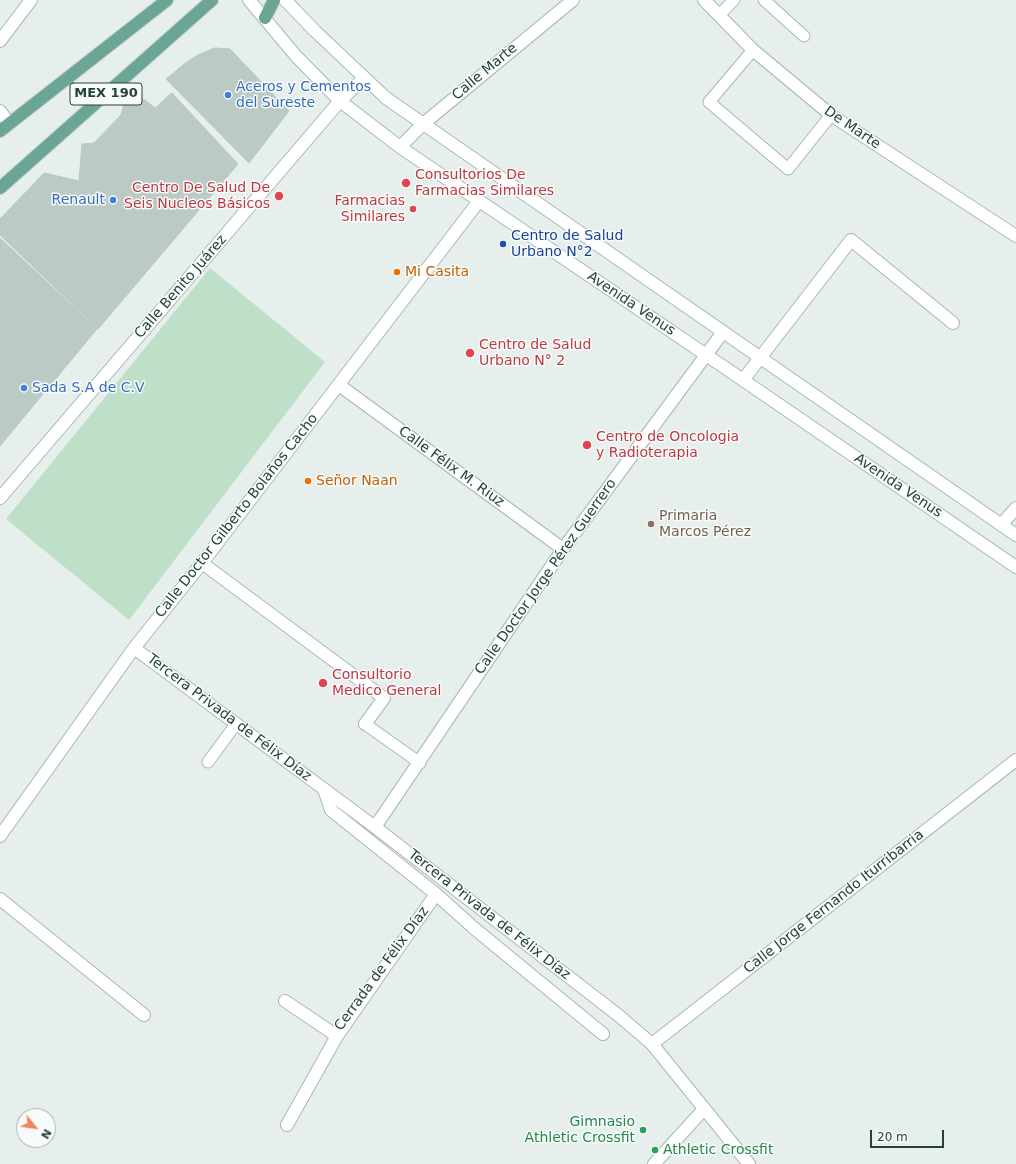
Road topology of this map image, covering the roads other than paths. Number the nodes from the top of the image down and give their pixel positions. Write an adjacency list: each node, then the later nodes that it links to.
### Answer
1 (32, 0): 14 (street)
2 (167, 0): 21 (main road, MEX 190)
3 (212, 0): 23 (main road, MEX 190)
4 (249, 0): 12 (street, Avenida Venus)
5 (274, 0): 12 (main road)
6 (285, 0): 16 (street, Avenida Venus)
7 (572, 0): 20 (street, Calle Marte)
8 (704, 0): 11 (street, De Marte)
9 (734, 0): 11 (lane)
10 (764, 0): 13 (lane)
11 (719, 15): 15 (street, De Marte)
12 (265, 18): 17 (street, Avenida Venus)
13 (804, 36)
14 (0, 41)
15 (753, 50): 19 (street, De Marte); 19 (lane)
16 (364, 78): 17 (street, Calle Benito Juárez); 20 (street, Avenida Venus)
17 (340, 101): 22 (street, Avenida Venus); 32 (street, Calle Benito Juárez)
18 (0, 111): 21 (street)
19 (831, 115): 25 (street, De Marte)
20 (423, 124): 22 (street, Calle Marte); 27 (street, Avenida Venus)
21 (4, 127)
22 (400, 147): 24 (street, Avenida Venus)
23 (0, 188)
24 (480, 201): 28 (street, Avenida Venus); 31 (street, Calle Doctor Gilberto Bolaños Cacho)
25 (1016, 236)
26 (953, 323): 29 (street)
27 (723, 332): 28 (street, Calle Doctor Jorge Pérez Guerrero); 29 (street, Avenida Venus)
28 (706, 355): 30 (street, Avenida Venus); 36 (street, Calle Doctor Jorge Pérez Guerrero)
29 (760, 358): 30 (street); 34 (street, Avenida Venus)
30 (743, 380): 38 (street, Avenida Venus)
31 (338, 386): 36 (street, Calle Félix M. Riuz); 37 (street, Calle Doctor Gilberto Bolaños Cacho)
32 (0, 498)
33 (1016, 508): 34 (street)
34 (1001, 525): 35 (street, Avenida Venus)
35 (1016, 535)
36 (563, 550): 44 (street, Calle Doctor Jorge Pérez Guerrero)
37 (202, 563): 39 (street, Calle Doctor Gilberto Bolaños Cacho); 41 (street)
38 (1016, 567)
39 (134, 648): 40 (street, Tercera Privada de Félix Díaz); 47 (street, Calle Doctor Gilberto Bolaños Cacho)
40 (236, 724): 43 (lane); 45 (street, Tercera Privada de Félix Díaz)
41 (365, 724): 44 (lane)
42 (1016, 760): 54 (street, Calle Jorge Fernando Iturribarria)
43 (208, 762)
44 (420, 763): 46 (street, Calle Doctor Jorge Pérez Guerrero)
45 (324, 789): 46 (street, Tercera Privada de Félix Díaz); 48 (street, Tercera Privada de Félix Díaz)
46 (375, 827): 54 (street, Tercera Privada de Félix Díaz)
47 (0, 836)
48 (436, 894): 52 (street, Tercera Privada de Félix Díaz); 53 (street, Cerrada de Félix Díaz)
49 (0, 899): 51 (street)
50 (285, 1001): 53 (street, Cerrada de Félix Díaz)
51 (144, 1016)
52 (603, 1034)
53 (337, 1036): 56 (street)
54 (652, 1044): 55 (street, Tercera Privada de Félix Díaz)
55 (704, 1109): 57 (street); 58 (street, Tercera Privada de Félix Díaz)
56 (287, 1125)
57 (654, 1164)
58 (749, 1164)

